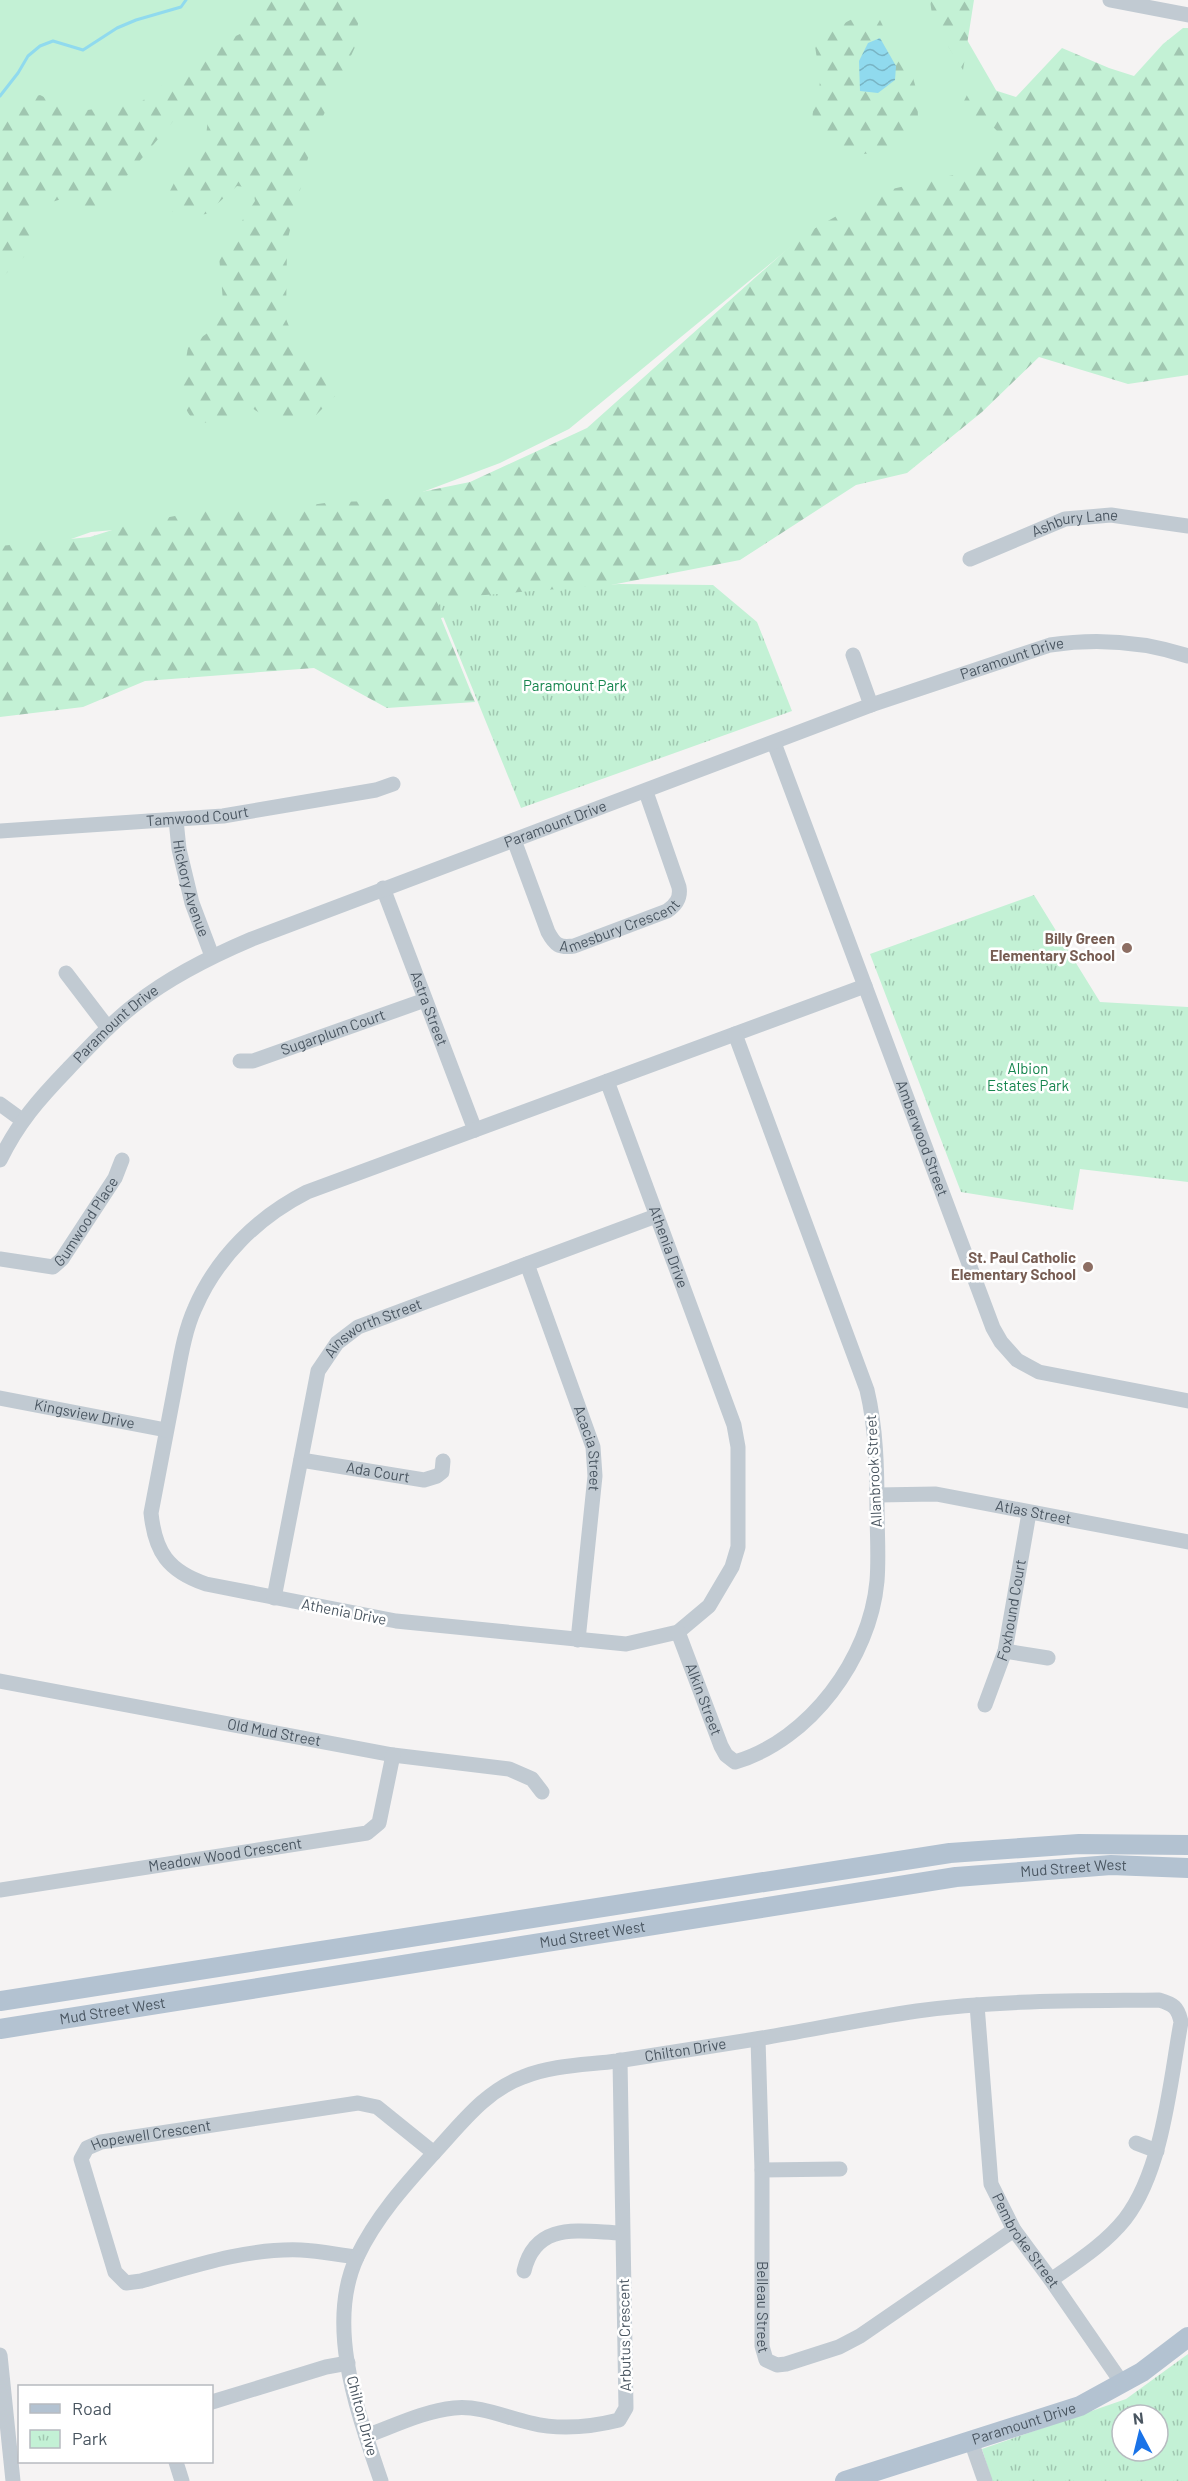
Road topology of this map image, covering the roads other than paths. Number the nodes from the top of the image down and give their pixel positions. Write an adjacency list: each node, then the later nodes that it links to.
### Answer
1 (1110, 0): 2 (street)
2 (1188, 15)
3 (1188, 526): 4 (street, Ashbury Lane)
4 (970, 559)
5 (852, 655): 7 (street)
6 (1188, 656): 7 (street, Paramount Drive)
7 (871, 705): 8 (street, Paramount Drive)
8 (774, 743): 10 (street, Paramount Drive); 17 (street, Amberwood Street)
9 (393, 784): 11 (street, Tamwood Court)
10 (646, 792): 13 (street, Paramount Drive); 13 (street, Amesbury Crescent)
11 (176, 820): 12 (street, Tamwood Court); 15 (street, Hickory Avenue)
12 (0, 831)
13 (514, 840): 14 (street, Paramount Drive)
14 (383, 888): 15 (street, Paramount Drive); 18 (street, Astra Street)
15 (212, 956): 19 (street, Paramount Drive)
16 (66, 973): 19 (street)
17 (865, 986): 20 (street, Athenia Drive); 32 (street, Amberwood Street)
18 (425, 1000): 21 (street, Sugarplum Court); 25 (street, Astra Street)
19 (108, 1028): 24 (street, Paramount Drive)
20 (735, 1034): 22 (street, Athenia Drive); 36 (street, Allanbrook Street)
21 (240, 1061)
22 (607, 1081): 25 (street, Athenia Drive); 28 (street, Athenia Drive)
23 (0, 1104): 24 (street)
24 (22, 1120): 26 (street, Paramount Drive)
25 (475, 1130): 33 (street, Athenia Drive)
26 (0, 1160)
27 (122, 1160): 29 (street, Gumwood Place)
28 (656, 1216): 30 (street, Ainsworth Street); 40 (street, Athenia Drive)
29 (0, 1259)
30 (528, 1264): 34 (street, Ainsworth Street); 41 (street, Acacia Street)
31 (0, 1398): 33 (street, Kingsview Drive)
32 (1188, 1401)
33 (166, 1430): 39 (street, Athenia Drive)
34 (302, 1460): 35 (street, Ada Court); 39 (street, Ainsworth Street)
35 (443, 1461)
36 (877, 1495): 37 (street, Atlas Street); 47 (street, Allanbrook Street)
37 (1029, 1513): 38 (street, Atlas Street); 42 (street, Foxhound Court)
38 (1188, 1542)
39 (273, 1598): 41 (street, Athenia Drive)
40 (678, 1632): 41 (street, Athenia Drive); 47 (street, Alkin Street)
41 (578, 1640)
42 (1005, 1651): 43 (street); 45 (street, Foxhound Court)
43 (1048, 1658)
44 (0, 1681): 46 (street, Old Mud Street)
45 (985, 1705)
46 (393, 1755): 48 (street, Old Mud Street); 51 (street, Meadow Wood Crescent)
47 (735, 1762)
48 (542, 1792)
49 (1188, 1845): 52 (main road, Mud Street West)
50 (1188, 1868): 54 (main road, Mud Street West)
51 (0, 1890)
52 (0, 2001)
53 (977, 2005): 55 (street, Chilton Drive); 58 (street, Chilton Drive); 62 (street, Pembroke Street)
54 (0, 2029)
55 (758, 2039): 56 (street, Chilton Drive); 61 (street, Belleau Street)
56 (620, 2060): 59 (street, Chilton Drive); 63 (street, Arbutus Crescent)
57 (1136, 2143): 58 (street)
58 (1157, 2151): 66 (street, Chilton Drive)
59 (434, 2153): 64 (street, Chilton Drive); 64 (street, Hopewell Crescent)
60 (840, 2169): 61 (street)
61 (762, 2170): 62 (street, Belleau Street)
62 (1014, 2230): 66 (street, Pembroke Street)
63 (622, 2233): 65 (street); 73 (street, Arbutus Crescent)
64 (357, 2257): 69 (street, Chilton Drive)
65 (524, 2271)
66 (1051, 2280): 70 (street, Pembroke Street)
67 (1188, 2337): 70 (main road, Paramount Drive)
68 (0, 2355): 72 (street)
69 (348, 2363): 71 (street); 73 (street, Chilton Drive)
70 (1122, 2383): 74 (main road, Paramount Drive)
71 (213, 2402)
72 (3, 2426): 76 (street)
73 (366, 2436): 78 (street, Chilton Drive)
74 (971, 2441): 79 (main road, Paramount Drive); 80 (street)
75 (176, 2463): 77 (street)
76 (13, 2481)
77 (182, 2481)
78 (381, 2481)
79 (845, 2481)
80 (985, 2481)

